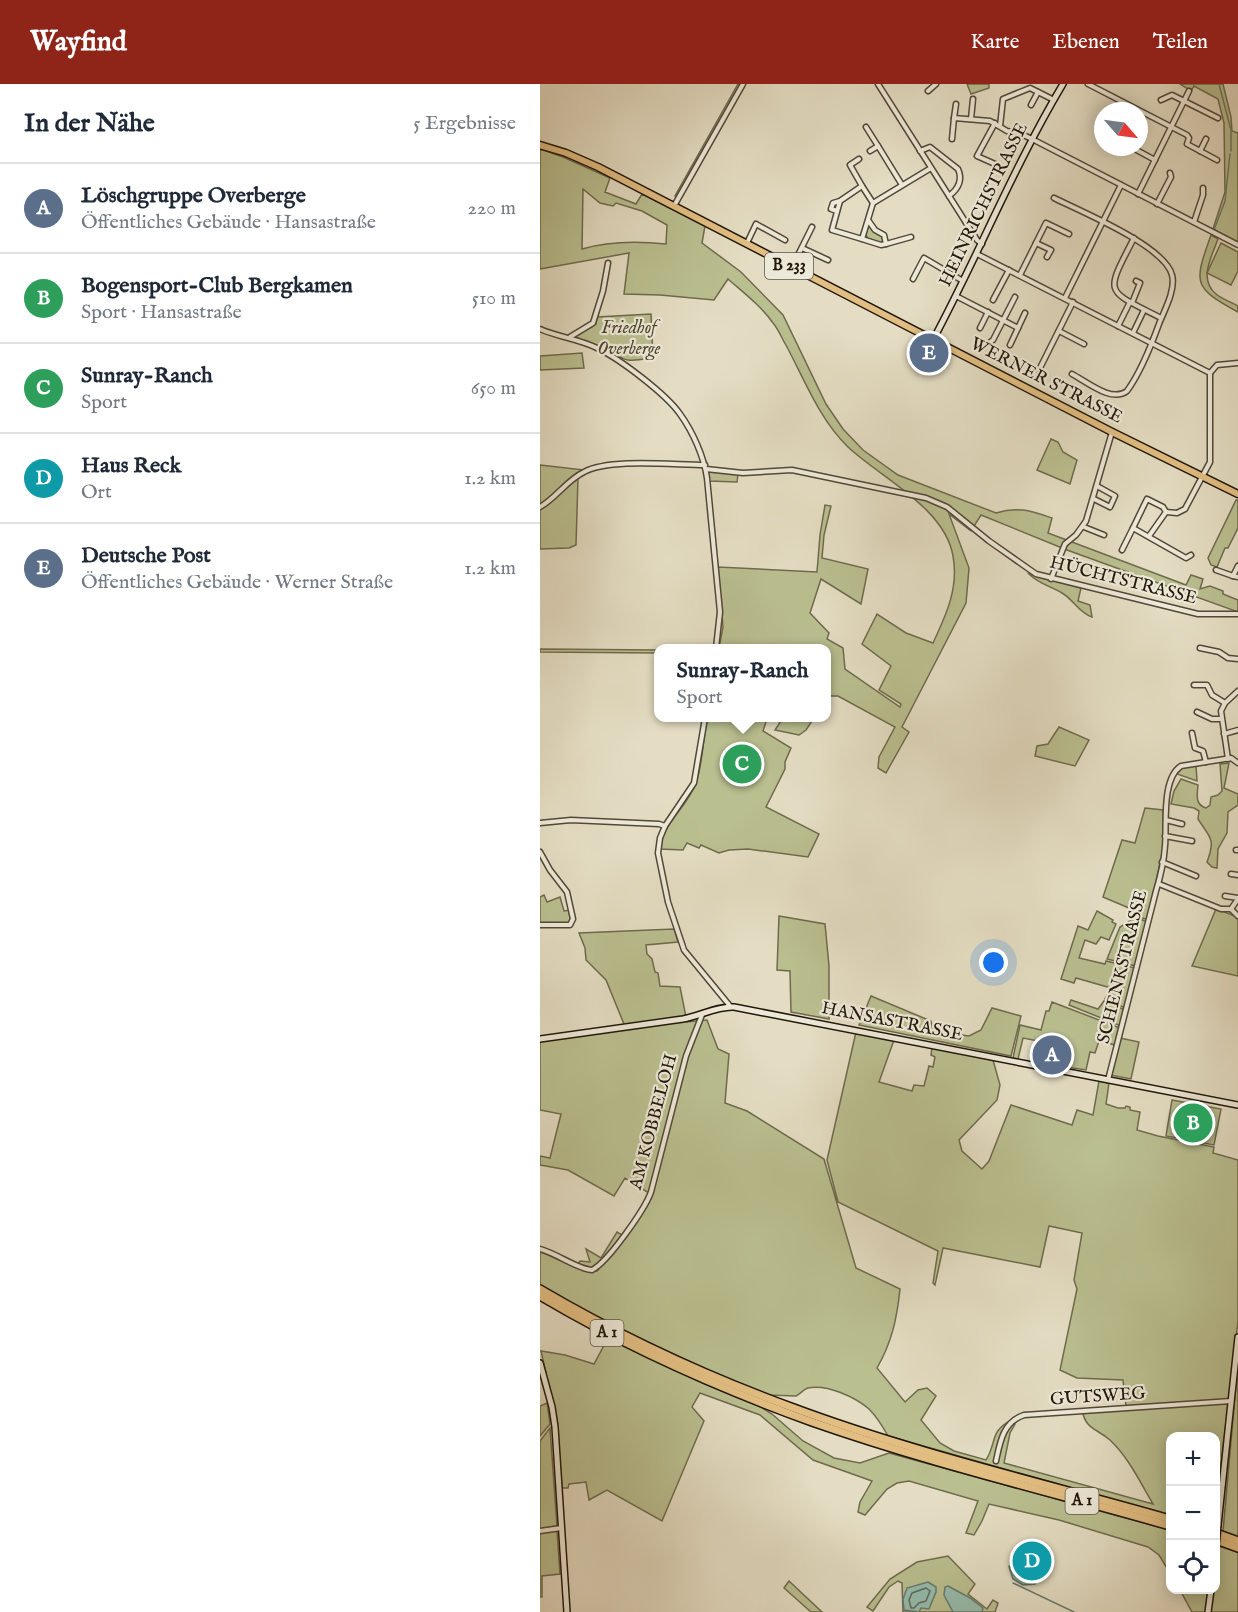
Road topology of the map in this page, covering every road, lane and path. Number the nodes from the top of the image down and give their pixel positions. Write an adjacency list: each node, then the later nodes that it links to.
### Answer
1 (743, 84): 46 (street)
2 (878, 84): 27 (street)
3 (936, 84): 7 (street)
4 (1063, 84): 10 (street, HEINRICHSTRASSE)
5 (1088, 84): 21 (street)
6 (1189, 91): 12 (street)
7 (928, 92)
8 (1038, 92): 10 (street); 14 (street); 19 (street)
9 (974, 99): 17 (street)
10 (1054, 100): 23 (street, HEINRICHSTRASSE)
11 (1161, 100): 12 (street)
12 (1184, 102): 16 (street); 21 (street)
13 (956, 104): 15 (street)
14 (1031, 105)
15 (954, 118): 17 (street); 22 (street)
16 (1218, 118)
17 (971, 119): 18 (street)
18 (995, 123): 19 (street); 34 (street)
19 (1000, 126): 23 (street)
20 (866, 127): 26 (street)
21 (1171, 127): 28 (street); 32 (street)
22 (952, 139)
23 (1032, 139): 38 (street); 59 (street, HEINRICHSTRASSE)
24 (1206, 139): 28 (street)
25 (540, 145): 46 (main road, WERNER STRASSE / B 233)
26 (878, 146): 29 (street); 37 (street)
27 (920, 151): 35 (street); 42 (street)
28 (1200, 151): 33 (street)
29 (870, 152)
30 (1148, 156): 32 (street)
31 (859, 159): 39 (street)
32 (1155, 160): 41 (street)
33 (1217, 160)
34 (995, 164)
35 (931, 168): 37 (street); 42 (street)
36 (1170, 173): 45 (street)
37 (902, 185): 44 (street)
38 (1121, 185): 41 (street); 48 (street)
39 (862, 186): 44 (street); 54 (street)
40 (1203, 188): 49 (street)
41 (1138, 194): 45 (street)
42 (949, 196): 59 (street)
43 (1054, 198): 48 (street)
44 (873, 203): 47 (street)
45 (1157, 204): 49 (street)
46 (674, 207): 57 (main road, WERNER STRASSE / B 233)
47 (868, 220): 54 (street); 58 (street)
48 (1103, 222): 53 (street); 74 (street)
49 (1194, 222): 60 (street)
50 (812, 227): 61 (street)
51 (1069, 234): 56 (street)
52 (911, 237): 58 (street)
53 (1134, 238): 77 (street); 81 (street)
54 (862, 239): 58 (street)
55 (785, 240): 57 (street)
56 (1036, 243): 63 (street); 68 (street)
57 (746, 244): 66 (main road, WERNER STRASSE / B 233)
58 (885, 244)
59 (982, 244): 62 (street, HEINRICHSTRASSE)
60 (1238, 245)
61 (802, 248): 64 (street); 66 (street)
62 (977, 254): 67 (street); 70 (street, HEINRICHSTRASSE)
63 (1047, 257)
64 (828, 260)
65 (608, 263): 89 (street)
66 (792, 267): 90 (main road, WERNER STRASSE / B 233)
67 (1010, 270): 68 (street); 75 (street)
68 (1020, 275): 74 (street)
69 (913, 279): 70 (street)
70 (964, 281): 72 (street, HEINRICHSTRASSE)
71 (1136, 281): 77 (street)
72 (956, 296): 79 (street); 90 (street, HEINRICHSTRASSE)
73 (1015, 297): 82 (street)
74 (1065, 298): 76 (street)
75 (993, 300)
76 (1073, 302): 83 (street); 87 (street)
77 (1131, 302): 78 (street); 83 (street)
78 (1144, 310): 81 (street); 88 (street)
79 (988, 312): 82 (street); 84 (street)
80 (1025, 313): 85 (street)
81 (1161, 318): 93 (street)
82 (1003, 320): 85 (street); 91 (street)
83 (1118, 326): 88 (street)
84 (980, 328)
85 (1018, 328): 94 (street)
86 (540, 329): 89 (street)
87 (1059, 331): 92 (street); 96 (street)
88 (1132, 333): 93 (street)
89 (569, 337): 100 (street)
90 (933, 340): 99 (main road, WERNER STRASSE / B 233)
91 (989, 343)
92 (1084, 344)
93 (1152, 344): 97 (street); 98 (street)
94 (1010, 345)
95 (1238, 363): 97 (street)
96 (1040, 370)
97 (1210, 373): 101 (street)
98 (1072, 374)
99 (1112, 432): 101 (main road, WERNER STRASSE / B 233); 102 (street)
100 (705, 467): 105 (street, HÜCHTSTRASSE); 116 (street, HÜCHTSTRASSE); 118 (street)
101 (1203, 477): 103 (main road, WERNER STRASSE / B 233); 106 (street)
102 (1097, 486): 104 (street); 104 (street)
103 (1238, 494)
104 (1094, 500): 107 (street)
105 (540, 507)
106 (1166, 512): 108 (street); 110 (street)
107 (1084, 527): 109 (street); 116 (street)
108 (1133, 528): 110 (street); 111 (street)
109 (1104, 535)
110 (1149, 536): 112 (street)
111 (1122, 550)
112 (1191, 555)
113 (1238, 566): 115 (street)
114 (1216, 570): 115 (street)
115 (1236, 577)
116 (1051, 579): 117 (street, HÜCHTSTRASSE)
117 (1238, 614)
118 (716, 644)
119 (1200, 648): 120 (street)
120 (1238, 659)
121 (1194, 685): 123 (street)
122 (1238, 691): 123 (street)
123 (1225, 703): 125 (street)
124 (1197, 712): 125 (street)
125 (1221, 719): 129 (street)
126 (704, 722): 136 (street)
127 (1238, 730): 129 (street)
128 (1192, 733): 131 (street)
129 (1224, 734): 130 (street)
130 (1228, 759): 131 (street); 132 (street)
131 (1206, 762): 133 (street, SCHENKSTRASSE)
132 (1238, 763)
133 (1166, 820): 135 (street); 137 (street, SCHENKSTRASSE)
134 (540, 823): 136 (street)
135 (1182, 824)
136 (664, 826): 150 (street)
137 (1165, 836): 138 (street); 140 (street, SCHENKSTRASSE)
138 (1192, 841)
139 (540, 852): 149 (street)
140 (1162, 862): 143 (street); 144 (street, SCHENKSTRASSE)
141 (1231, 874): 142 (street)
142 (1238, 875)
143 (1196, 876)
144 (1159, 884): 147 (street); 153 (street, SCHENKSTRASSE)
145 (1225, 896): 146 (street)
146 (1238, 899): 147 (street)
147 (1231, 909): 148 (street)
148 (1238, 916)
149 (540, 926)
150 (730, 1006): 151 (street, HANSASTRASSE); 153 (street, HANSASTRASSE)
151 (702, 1015): 152 (street, HANSASTRASSE); 155 (street, AM KOBBELOH)
152 (540, 1039)
153 (1108, 1080): 154 (street, HANSASTRASSE)
154 (1238, 1106)
155 (540, 1249)
156 (540, 1289): 162 (highway, A 1)
157 (540, 1296): 163 (highway, A 1)
158 (1238, 1337): 160 (street)
159 (540, 1362): 164 (street)
160 (1231, 1401): 161 (street, GUTSWEG); 167 (street, bridge)
161 (996, 1461)
162 (1166, 1518)
163 (1166, 1525)
164 (561, 1528): 165 (street); 172 (street)
165 (540, 1531)
166 (1220, 1535): 168 (highway)
167 (1216, 1540)
168 (1238, 1541)
169 (1220, 1542): 170 (highway)
170 (1238, 1548)
171 (1210, 1594): 173 (street)
172 (567, 1612)
173 (1208, 1612)

